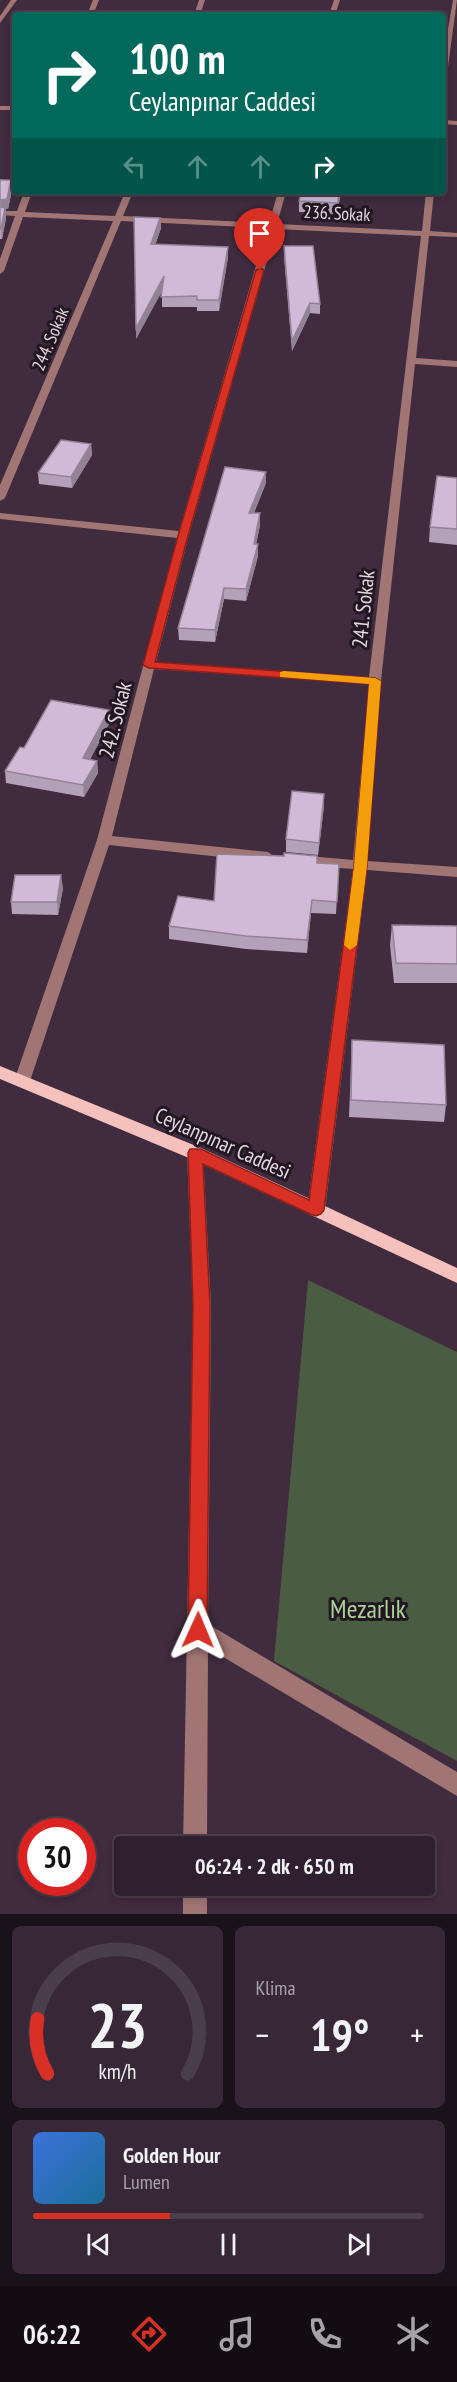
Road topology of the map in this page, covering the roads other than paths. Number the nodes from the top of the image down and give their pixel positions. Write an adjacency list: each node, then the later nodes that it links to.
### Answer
1 (14, 0): 3 (street)
2 (456, 0): 4 (street)
3 (1, 17)
4 (446, 64)
5 (27, 195): 10 (street)
6 (128, 195): 11 (street, 244. Sokak)
7 (281, 195): 12 (street, 242. Sokak)
8 (430, 195): 13 (street, 241. Sokak)
9 (0, 213): 10 (street, 236. Sokak)
10 (21, 214): 11 (street, 236. Sokak); 15 (street)
11 (119, 219): 12 (street, 236. Sokak); 18 (street, 244. Sokak)
12 (273, 226): 13 (street, 236. Sokak); 20 (street, 242. Sokak)
13 (425, 234): 14 (street, 236. Sokak); 16 (street, 241. Sokak)
14 (457, 235)
15 (0, 271)
16 (411, 361): 17 (street); 22 (street, 241. Sokak)
17 (457, 364)
18 (0, 498)
19 (0, 516): 20 (street)
20 (183, 536): 21 (street, 242. Sokak)
21 (149, 665): 22 (street); 23 (street, 242. Sokak)
22 (375, 681): 24 (street, 241. Sokak)
23 (104, 840): 24 (street); 27 (street, 242. Sokak)
24 (360, 866): 25 (street); 29 (street, 241. Sokak)
25 (457, 873)
26 (0, 1071): 27 (main road, Ceylanpınar Caddesi)
27 (22, 1082): 28 (main road, Ceylanpınar Caddesi)
28 (195, 1153): 29 (main road, Ceylanpınar Caddesi); 31 (street)
29 (316, 1210): 30 (main road, Ceylanpınar Caddesi)
30 (457, 1276)
31 (198, 1630): 32 (street); 33 (street)
32 (457, 1785)
33 (195, 1836)
34 (195, 1896): 35 (street)
35 (195, 1914)

